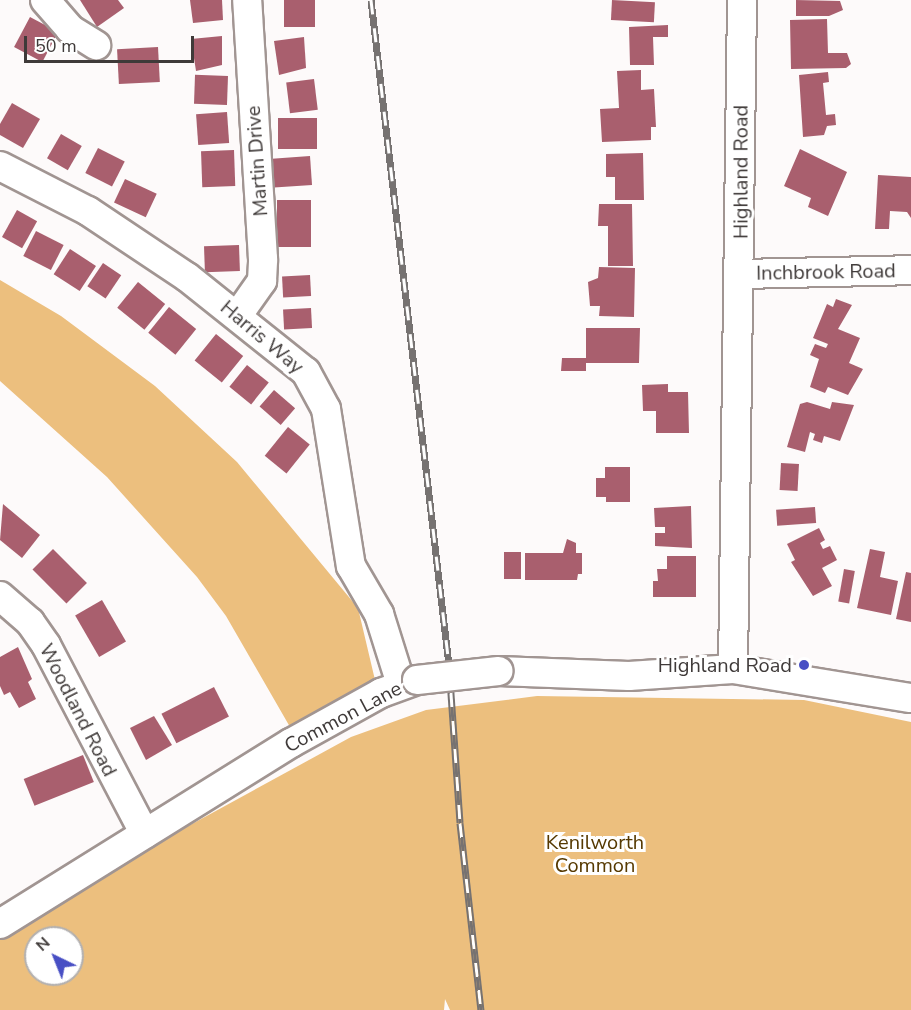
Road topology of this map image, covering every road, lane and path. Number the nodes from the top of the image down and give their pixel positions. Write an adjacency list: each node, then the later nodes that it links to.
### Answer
1 (45, 0): 4 (street)
2 (246, 0): 8 (street, Martin Drive)
3 (742, 0): 7 (street, Highland Road)
4 (96, 45)
5 (0, 166): 8 (street, Harris Way)
6 (911, 270): 7 (street, Inchbrook Road)
7 (741, 274): 10 (street, Highland Road)
8 (238, 315): 11 (street, Harris Way)
9 (0, 596): 13 (street, Woodland Road)
10 (733, 669): 11 (street, Common Lane, bridge); 12 (street, Common Lane)
11 (400, 686): 13 (street, Common Lane)
12 (911, 698)
13 (145, 834): 14 (street, Common Lane)
14 (0, 924)

